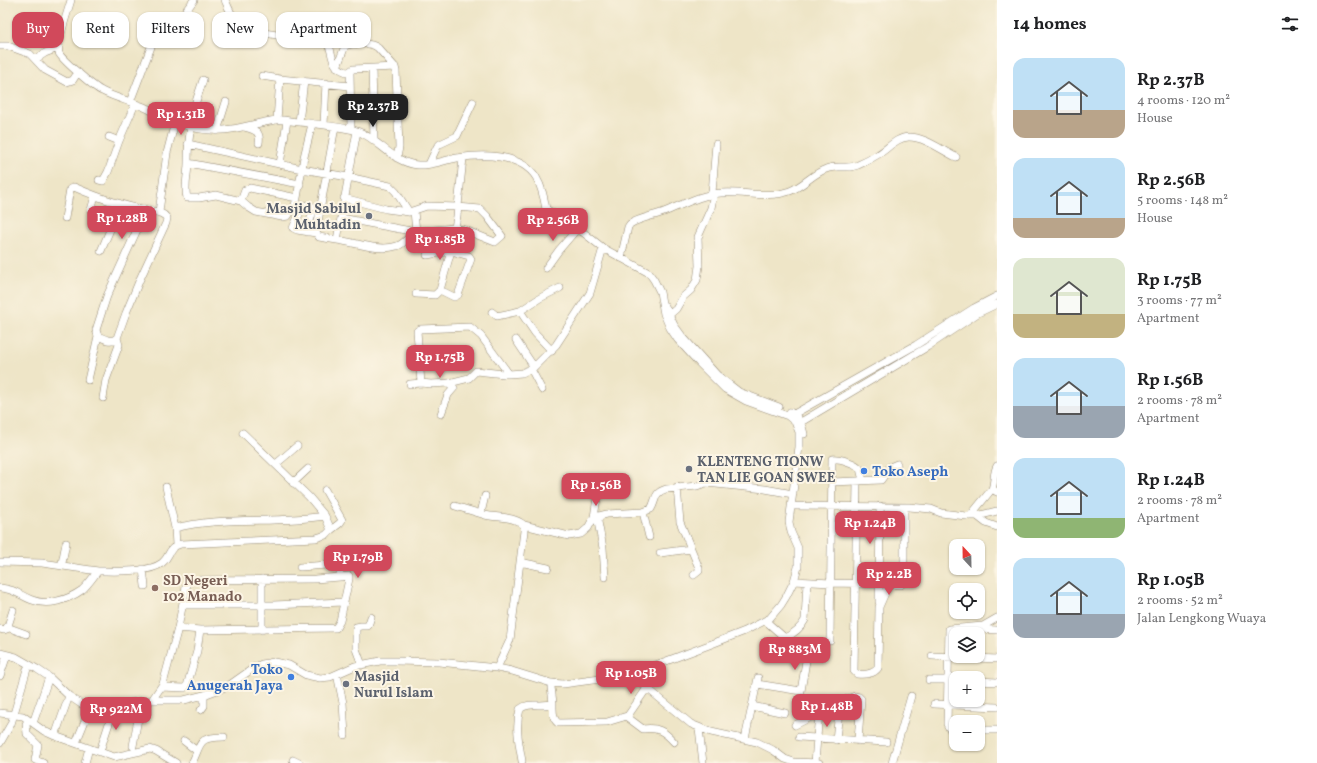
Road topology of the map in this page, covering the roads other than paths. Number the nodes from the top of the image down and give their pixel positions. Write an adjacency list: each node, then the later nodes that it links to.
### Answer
1 (71, 0): 5 (street)
2 (194, 0): 4 (street)
3 (224, 0): 10 (street)
4 (185, 12)
5 (64, 26)
6 (0, 46): 9 (street)
7 (58, 48): 9 (street); 13 (street)
8 (151, 48): 23 (street)
9 (36, 59): 13 (street)
10 (337, 67): 11 (street); 14 (street)
11 (395, 67): 12 (street); 42 (street)
12 (372, 69): 14 (street); 36 (street)
13 (78, 72): 23 (street)
14 (350, 73): 20 (street)
15 (262, 76): 16 (street)
16 (280, 79): 18 (street); 24 (street)
17 (203, 80): 30 (street)
18 (304, 81): 19 (street); 27 (street)
19 (326, 84): 20 (street); 29 (street)
20 (350, 86): 33 (street)
21 (226, 102): 34 (street)
22 (473, 102): 46 (street)
23 (133, 103): 26 (street); 37 (street)
24 (277, 120): 25 (street); 31 (street)
25 (287, 121): 27 (street); 45 (street)
26 (175, 122): 30 (street); 64 (street)
27 (299, 122): 28 (street)
28 (312, 124): 29 (street); 47 (street)
29 (324, 125): 32 (street)
30 (189, 127): 34 (street); 39 (street)
31 (244, 127): 34 (street); 38 (street)
32 (335, 127): 33 (street); 48 (street)
33 (354, 130): 36 (street); 49 (street)
34 (217, 131)
35 (109, 137): 37 (street)
36 (374, 140): 42 (street)
37 (119, 141): 50 (street)
38 (260, 143)
39 (188, 144): 44 (street); 45 (street)
40 (716, 144): 52 (street)
41 (956, 157): 52 (street)
42 (397, 158): 46 (street)
43 (463, 158): 46 (street); 58 (street); 69 (street)
44 (188, 162): 51 (street); 55 (street)
45 (280, 164): 47 (street)
46 (429, 164)
47 (302, 170): 48 (street); 51 (street)
48 (326, 173): 49 (street); 59 (street)
49 (348, 177): 54 (street); 63 (street)
50 (99, 180)
51 (300, 184): 56 (street)
52 (713, 193): 78 (street); 89 (street)
53 (95, 196): 57 (street); 60 (street); 66 (street)
54 (344, 198): 63 (street); 67 (street)
55 (242, 201): 56 (street); 56 (street)
56 (296, 201): 59 (street)
57 (121, 204): 61 (street); 75 (street)
58 (458, 207): 63 (street); 68 (street); 68 (street)
59 (320, 208): 72 (street)
60 (90, 210)
61 (146, 210): 64 (street); 90 (street)
62 (301, 210): 70 (street)
63 (412, 211): 71 (street)
64 (159, 212): 91 (street)
65 (312, 214): 70 (street)
66 (64, 218)
67 (341, 218): 71 (street); 73 (street)
68 (455, 228): 71 (street); 76 (street)
69 (577, 229): 74 (street); 79 (street)
70 (306, 232): 72 (street)
71 (416, 232): 73 (street)
72 (316, 233): 73 (street)
73 (336, 240)
74 (603, 248): 78 (street); 94 (street)
75 (101, 250)
76 (451, 251): 77 (street); 81 (street); 81 (street)
77 (427, 255)
78 (621, 258): 84 (street)
79 (546, 268)
80 (560, 288): 87 (street)
81 (440, 290): 82 (street)
82 (416, 294)
83 (997, 296): 86 (street)
84 (661, 301): 89 (street); 93 (street)
85 (997, 304): 86 (street)
86 (976, 310): 104 (street); 105 (street)
87 (520, 311): 88 (street); 94 (street)
88 (492, 312)
89 (669, 315): 93 (street)
90 (98, 336): 91 (street); 97 (street)
91 (117, 338): 102 (street)
92 (516, 340): 95 (street)
93 (690, 349): 104 (street); 120 (street)
94 (552, 350): 95 (street)
95 (533, 368): 96 (street); 101 (street)
96 (509, 374): 98 (street); 99 (street)
97 (88, 380)
98 (421, 383): 99 (street); 100 (street)
99 (449, 383): 103 (street)
100 (410, 384)
101 (542, 390)
102 (102, 398)
103 (442, 414)
104 (794, 414): 105 (street)
105 (801, 422): 123 (street)
106 (243, 433): 108 (street)
107 (297, 446): 108 (street)
108 (276, 464): 114 (street)
109 (897, 464): 112 (street)
110 (997, 466): 118 (street)
111 (308, 469): 114 (street)
112 (859, 479): 113 (street); 113 (street); 125 (street)
113 (832, 482): 124 (street)
114 (293, 483): 131 (street)
115 (166, 487): 135 (street)
116 (677, 488): 120 (street); 129 (street); 140 (street)
117 (325, 490): 136 (street)
118 (994, 490): 132 (street)
119 (598, 492): 133 (street)
120 (793, 494): 153 (street)
121 (485, 496): 130 (street)
122 (455, 506): 130 (street)
123 (795, 506): 124 (street); 153 (street)
124 (832, 506): 125 (street); 155 (street)
125 (857, 506): 126 (street); 156 (street)
126 (880, 506): 127 (street); 157 (street)
127 (904, 507): 132 (street); 158 (street)
128 (997, 511): 132 (street)
129 (643, 512): 137 (street); 151 (street)
130 (481, 514): 133 (street)
131 (325, 516): 135 (street); 136 (street)
132 (974, 516): 134 (street)
133 (524, 525): 143 (street)
134 (997, 527)
135 (175, 528): 139 (street)
136 (331, 530): 139 (street)
137 (649, 537)
138 (66, 543): 144 (street)
139 (176, 545): 147 (street)
140 (691, 550): 141 (street); 149 (street)
141 (660, 553)
142 (0, 562): 144 (street)
143 (520, 562): 146 (street); 189 (street)
144 (64, 566): 148 (street)
145 (300, 567): 150 (street)
146 (548, 568)
147 (143, 569): 148 (street); 159 (street)
148 (98, 571): 160 (street)
149 (694, 576)
150 (340, 577): 152 (street); 161 (street)
151 (605, 577)
152 (262, 579): 162 (street); 163 (street)
153 (796, 581): 154 (street); 168 (street); 193 (street)
154 (807, 582): 155 (street); 178 (street)
155 (831, 583): 156 (street); 179 (street)
156 (855, 584): 157 (street); 164 (street)
157 (880, 584): 158 (street); 164 (street)
158 (889, 584): 164 (street)
159 (145, 586)
160 (0, 588)
161 (344, 602): 163 (street); 174 (street)
162 (183, 605): 163 (street); 171 (street)
163 (261, 605): 174 (street)
164 (879, 607)
165 (14, 610): 170 (street)
166 (371, 618): 188 (street)
167 (997, 618): 169 (street)
168 (768, 624): 178 (street); 193 (street)
169 (972, 627)
170 (4, 628): 177 (street)
171 (178, 628): 173 (street); 200 (street)
172 (949, 629): 183 (street)
173 (200, 630): 174 (street); 200 (street)
174 (262, 630)
175 (985, 630): 176 (street)
176 (997, 630)
177 (26, 634)
178 (785, 638): 181 (street)
179 (830, 641)
180 (0, 652): 195 (street)
181 (807, 655): 184 (street); 215 (street)
182 (932, 656): 183 (street)
183 (948, 656): 186 (street); 191 (street)
184 (819, 657)
185 (6, 658): 194 (street)
186 (997, 659)
187 (371, 663): 188 (street); 189 (street); 201 (street)
188 (362, 665): 192 (street)
189 (497, 668): 193 (street)
190 (27, 669): 221 (street)
191 (950, 671)
192 (337, 674): 203 (street); 229 (street)
193 (633, 675): 201 (street); 202 (street)
194 (0, 676)
195 (49, 677): 204 (street); 223 (street)
196 (929, 680): 197 (street)
197 (949, 680)
198 (985, 682): 199 (street)
199 (997, 682)
200 (161, 687): 207 (street)
201 (551, 687): 210 (street)
202 (647, 688): 222 (street); 225 (street)
203 (204, 695): 207 (street); 217 (street)
204 (70, 696): 214 (street); 230 (street)
205 (911, 696): 257 (street)
206 (949, 699): 213 (street)
207 (152, 700): 209 (street)
208 (840, 701): 220 (street); 235 (street); 236 (street)
209 (141, 702): 212 (street); 242 (street)
210 (552, 704): 222 (street); 247 (street)
211 (934, 704): 213 (street)
212 (115, 705): 214 (street); 244 (street)
213 (948, 705): 216 (street); 226 (street)
214 (91, 706): 241 (street)
215 (752, 706): 219 (street); 234 (street)
216 (997, 707)
217 (201, 710)
218 (0, 713): 221 (street)
219 (785, 713)
220 (818, 713): 224 (street); 233 (street)
221 (14, 714): 223 (street); 240 (street)
222 (627, 716): 238 (street)
223 (31, 721): 230 (street); 249 (street)
224 (795, 725)
225 (698, 728): 234 (street); 253 (street)
226 (949, 728)
227 (985, 730): 228 (street)
228 (997, 730)
229 (345, 735)
230 (55, 736): 241 (street)
231 (224, 737): 245 (street)
232 (798, 738): 233 (street)
233 (817, 738): 235 (street); 255 (street)
234 (745, 739): 246 (street)
235 (836, 740): 236 (street)
236 (858, 741): 239 (street)
237 (184, 742): 245 (street)
238 (674, 742)
239 (886, 742)
240 (0, 743)
241 (76, 743): 243 (street)
242 (133, 746)
243 (89, 748): 244 (street); 250 (street)
244 (100, 751): 251 (street)
245 (197, 752): 252 (street)
246 (781, 755): 248 (street); 254 (street)
247 (522, 761)
248 (794, 762): 255 (street)
249 (42, 763)
250 (86, 763)
251 (176, 763)
252 (192, 763)
253 (703, 763)
254 (778, 763)
255 (815, 763): 256 (street)
256 (819, 763)
257 (892, 763)

